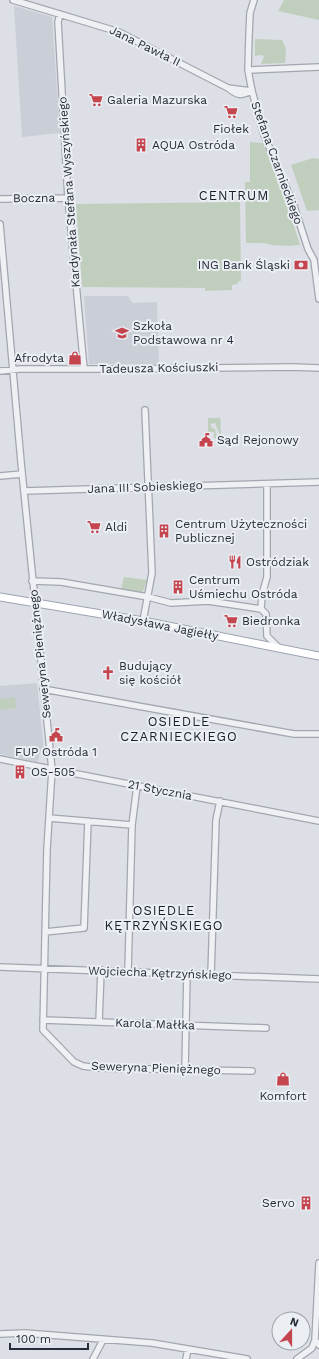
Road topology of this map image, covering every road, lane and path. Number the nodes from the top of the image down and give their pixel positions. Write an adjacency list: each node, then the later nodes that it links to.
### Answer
1 (13, 0): 3 (street, Jana Pawła II)
2 (254, 0): 5 (street, Stefana Czarnieckiego)
3 (60, 14): 6 (street, Jana Pawła II); 7 (street, Kardynała Stefana Wyszyńskiego)
4 (319, 67): 5 (street)
5 (248, 70): 6 (street, Stefana Czarnieckiego)
6 (252, 91): 10 (street, Stefana Czarnieckiego)
7 (68, 198): 8 (street, Boczna); 13 (street, Kardynała Stefana Wyszyńskiego)
8 (0, 199)
9 (0, 224): 14 (street, Seweryna Pieniężnego)
10 (316, 260): 11 (street, Stefana Czarnieckiego)
11 (319, 299)
12 (319, 368): 13 (street, Tadeusza Kościuszki)
13 (84, 369): 14 (street, Tadeusza Kościuszki)
14 (12, 370): 15 (street, Tadeusza Kościuszki); 17 (street, Seweryna Pieniężnego)
15 (0, 371)
16 (145, 410): 21 (street)
17 (22, 474): 18 (street); 22 (street, Seweryna Pieniężnego)
18 (0, 476)
19 (319, 482): 20 (street, Jana III Sobieskiego)
20 (267, 484): 21 (street, Jana III Sobieskiego); 27 (street)
21 (149, 487): 22 (street, Jana III Sobieskiego); 25 (street)
22 (24, 490): 23 (street, Seweryna Pieniężnego)
23 (32, 581): 25 (street); 26 (street, Seweryna Pieniężnego)
24 (0, 597): 26 (main road, Władysława Jagiełły)
25 (148, 597): 27 (street); 28 (street)
26 (34, 602): 28 (main road, Władysława Jagiełły); 31 (street, Seweryna Pieniężnego)
27 (261, 609): 29 (street)
28 (143, 621): 29 (main road, Władysława Jagiełły)
29 (281, 649): 30 (main road, Władysława Jagiełły)
30 (319, 656)
31 (43, 689): 32 (street); 34 (street, Seweryna Pieniężnego)
32 (319, 734)
33 (0, 759): 34 (street, 21 Stycznia)
34 (52, 770): 35 (street, 21 Stycznia); 37 (street, Seweryna Pieniężnego)
35 (137, 786): 36 (street, 21 Stycznia); 40 (street)
36 (220, 801): 39 (street, 21 Stycznia); 47 (street)
37 (49, 818): 38 (street); 41 (street, Seweryna Pieniężnego)
38 (88, 821): 40 (street); 41 (street)
39 (319, 821)
40 (132, 824): 45 (street)
41 (45, 932): 43 (street, Seweryna Pieniężnego)
42 (0, 967): 43 (street, Wojciecha Kętrzyńskiego)
43 (44, 968): 44 (street, Wojciecha Kętrzyńskiego); 49 (street, Seweryna Pieniężnego)
44 (101, 970): 45 (street, Wojciecha Kętrzyńskiego); 50 (street)
45 (128, 971): 46 (street, Wojciecha Kętrzyńskiego)
46 (186, 974): 47 (street, Wojciecha Kętrzyńskiego); 51 (street)
47 (211, 975): 48 (street, Wojciecha Kętrzyńskiego)
48 (319, 979)
49 (43, 1020): 50 (street, Karola Małłka); 53 (street, Seweryna Pieniężnego)
50 (99, 1022): 51 (street, Karola Małłka)
51 (185, 1025): 52 (street, Karola Małłka); 53 (street)
52 (266, 1028)
53 (185, 1069): 54 (street, Seweryna Pieniężnego)
54 (252, 1071)
55 (319, 1264): 58 (street)
56 (0, 1334): 57 (street)
57 (103, 1340): 60 (street); 63 (street)
58 (317, 1342): 59 (street)
59 (312, 1348): 61 (street); 62 (street)
60 (188, 1349): 64 (street); 65 (street)
61 (319, 1351)
62 (304, 1357): 66 (street)
63 (93, 1359)
64 (186, 1359)
65 (247, 1359)
66 (297, 1359)

